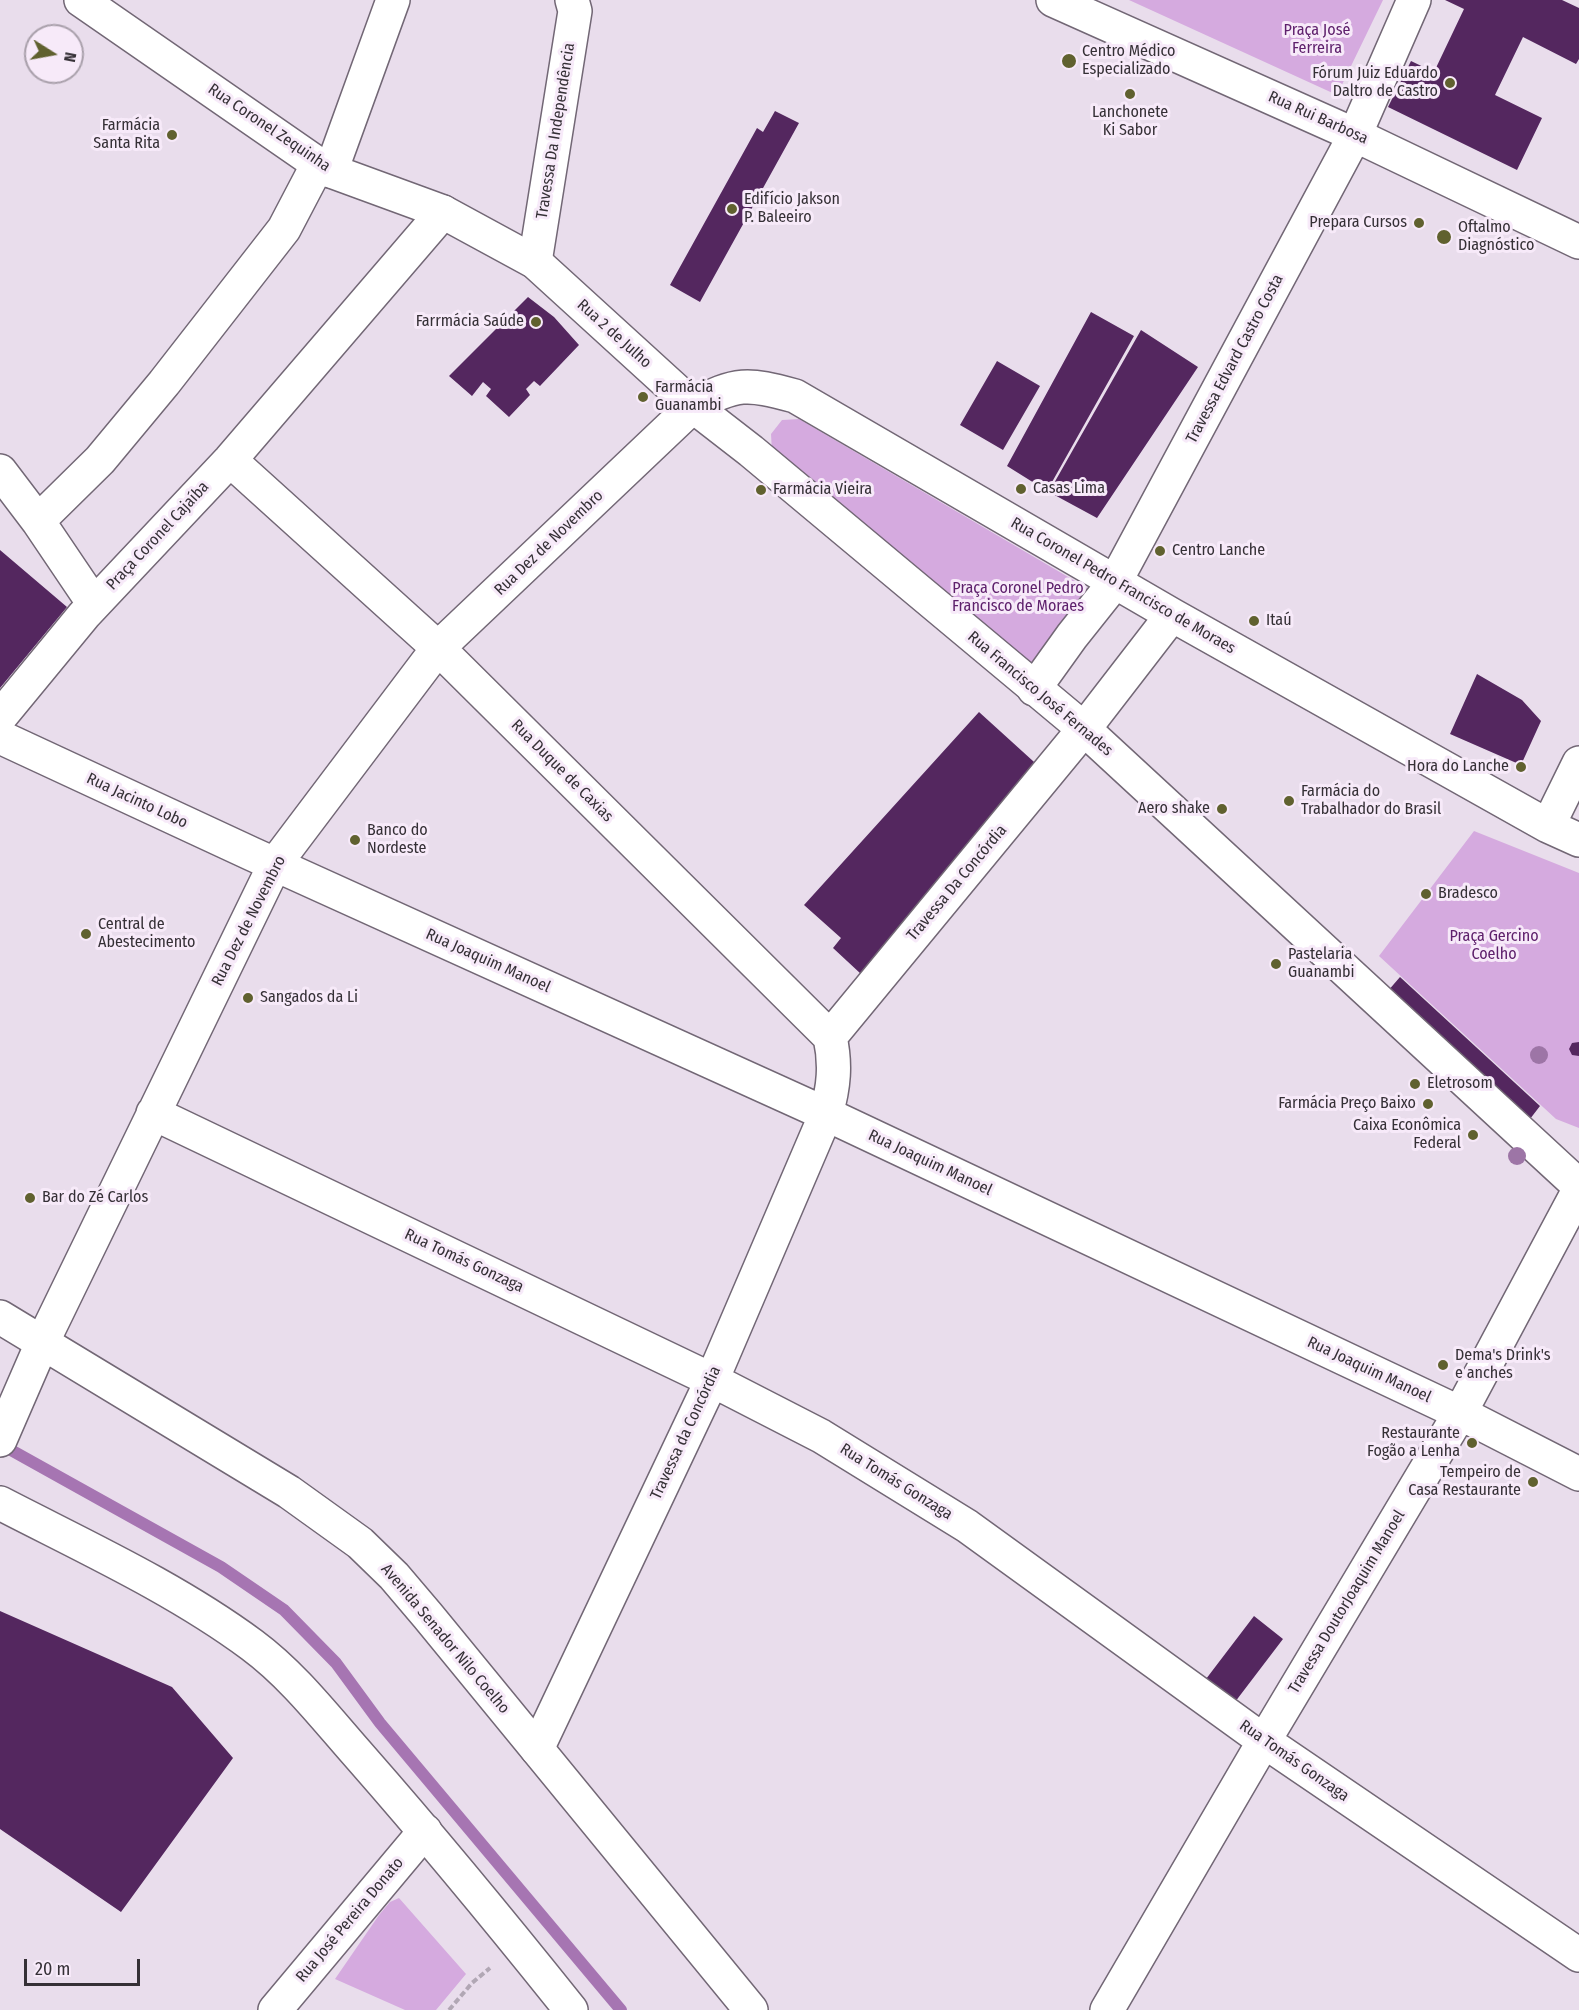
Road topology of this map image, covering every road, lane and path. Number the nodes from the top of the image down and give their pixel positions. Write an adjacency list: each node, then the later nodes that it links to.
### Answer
1 (81, 0): 6 (street, Rua Coronel Zequinha)
2 (393, 0): 8 (street)
3 (572, 0): 11 (street, Travessa Da Independência)
4 (1053, 0): 7 (street, Rua Rui Barbosa)
5 (1414, 0): 7 (street)
6 (110, 13): 8 (street, Rua Coronel Zequinha)
7 (1355, 135): 10 (street, Rua Rui Barbosa); 16 (street, Travessa Edvard Castro Costa)
8 (324, 167): 9 (street, Rua Coronel Zequinha); 15 (street)
9 (443, 212): 11 (street, Rua Coronel Zequinha); 13 (street, Praça Coronel Cajaíba)
10 (1579, 242)
11 (535, 262): 12 (street, Rua 2 de Julho)
12 (693, 406): 16 (street, Rua Coronel Pedro Francisco de Moraes); 19 (street, Rua Dez de Novembro); 20 (street, Rua Francisco José Fernades)
13 (230, 460): 17 (street, Praça Coronel Cajaíba); 19 (street, Rua Duque de Caxias)
14 (0, 471): 15 (street, Praça Coronel Cajaíba)
15 (38, 521): 17 (street, Praça Coronel Cajaíba)
16 (1115, 582): 18 (street, Rua Coronel Pedro Francisco de Moraes); 20 (street, Travessa Edvard Castro Costa)
17 (94, 604): 21 (street)
18 (1172, 615): 22 (street, Travessa Da Concórdia); 25 (street, Rua Coronel Pedro Francisco de Moraes)
19 (438, 648): 27 (street, Rua Dez de Novembro); 28 (street, Rua Duque de Caxias)
20 (1034, 689): 22 (street, Rua Francisco José Fernades)
21 (0, 717)
22 (1084, 729): 28 (street, Travessa Da Concórdia); 31 (street, Rua Francisco José Fernades)
23 (0, 737): 27 (street, Rua Jacinto Lobo)
24 (1579, 763): 25 (street)
25 (1548, 826): 26 (street)
26 (1579, 840)
27 (274, 864): 29 (street, Rua Dez de Novembro); 30 (street, Rua Joaquim Manoel)
28 (830, 1037): 30 (street)
29 (153, 1113): 33 (street, Rua Dez de Novembro); 34 (street, Rua Tomás Gonzaga)
30 (826, 1114): 34 (street, Travessa da Concórdia); 35 (street, Rua Joaquim Manoel)
31 (1579, 1188): 35 (street, Travessa DoutorJoaquim Manoel)
32 (0, 1317): 33 (street, Avenida Senador Nilo Coelho)
33 (43, 1341): 36 (street, Rua Dez de Novembro); 40 (street, Avenida Senador Nilo Coelho)
34 (712, 1380): 39 (street, Rua Tomás Gonzaga); 40 (street, Travessa da Concórdia)
35 (1460, 1413): 37 (street, Rua Joaquim Manoel); 39 (street, Travessa DoutorJoaquim Manoel)
36 (0, 1440)
37 (1579, 1474)
38 (0, 1503): 41 (street)
39 (1264, 1741): 42 (street, Rua Tomás Gonzaga); 48 (street, Travessa DoutorJoaquim Manoel)
40 (537, 1749): 47 (street, Avenida Senador Nilo Coelho)
41 (425, 1831): 44 (street, Rua José Pereira Donato); 46 (street)
42 (1579, 1955)
43 (472, 1983): 45 (path)
44 (276, 2010)
45 (449, 2010)
46 (570, 2010)
47 (751, 2010)
48 (1107, 2010)

